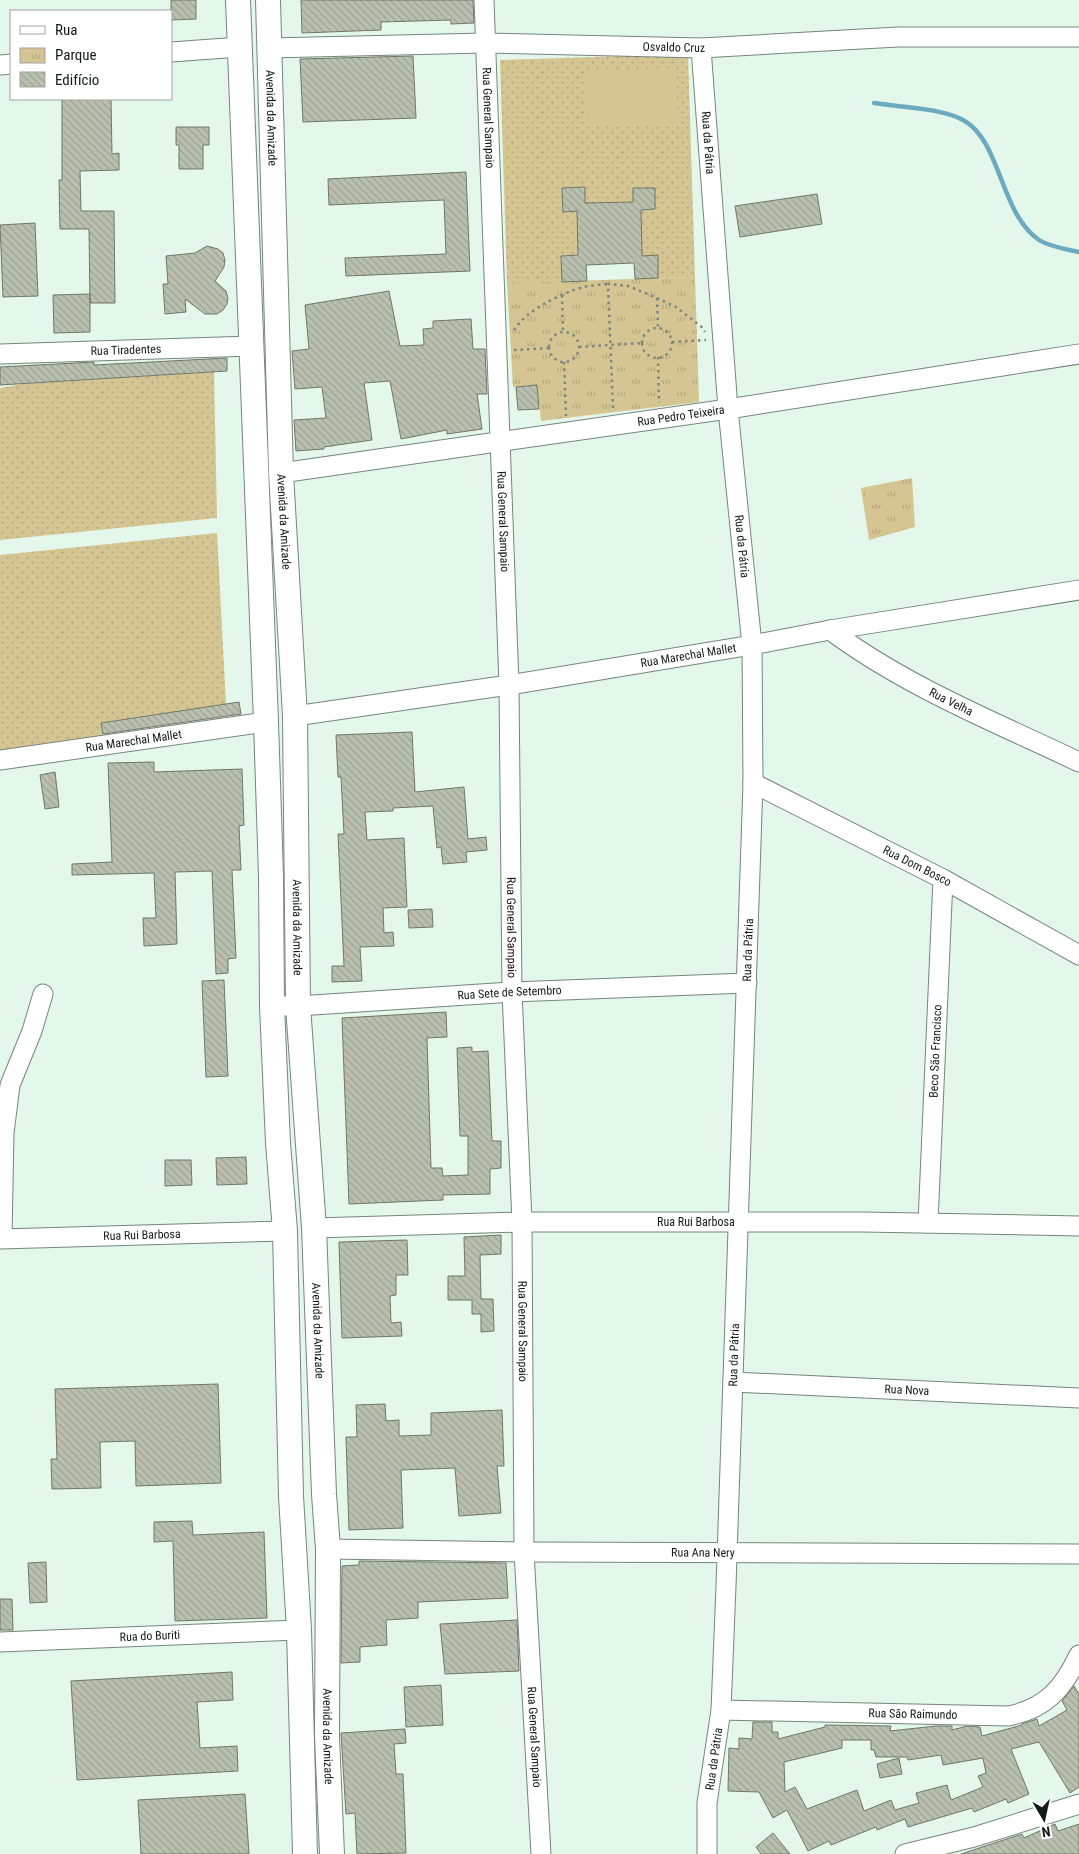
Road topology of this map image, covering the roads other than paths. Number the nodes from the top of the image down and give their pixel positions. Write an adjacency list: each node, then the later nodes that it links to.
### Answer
1 (238, 0): 6 (main road, Avenida da Amizade)
2 (268, 0): 7 (main road, Avenida da Amizade)
3 (484, 0): 5 (street, Rua General Sampaio)
4 (1079, 37): 8 (street, Osvaldo Cruz)
5 (485, 43): 7 (street, Osvaldo Cruz); 8 (street, Osvaldo Cruz); 16 (street, Rua General Sampaio)
6 (240, 47): 9 (street); 11 (main road, Avenida da Amizade)
7 (269, 48): 10 (main road, Avenida da Amizade)
8 (701, 48): 15 (street, Rua da Pátria)
9 (172, 52)
10 (274, 244): 11 (main road); 17 (main road, Avenida da Amizade)
11 (248, 248): 12 (main road, Avenida da Amizade)
12 (252, 346): 13 (street, Rua Tiradentes); 20 (main road, Avenida da Amizade)
13 (0, 354)
14 (1079, 354): 15 (street, Rua Pedro Teixeira)
15 (728, 408): 16 (street, Rua Pedro Teixeira); 22 (street, Rua da Pátria)
16 (500, 441): 17 (street, Rua Pedro Teixeira); 23 (street, Rua General Sampaio)
17 (281, 473): 19 (main road, Avenida da Amizade)
18 (1079, 590): 21 (street, Rua Marechal Mallet)
19 (290, 622): 20 (main road); 24 (main road, Avenida da Amizade)
20 (263, 630): 25 (main road, Avenida da Amizade)
21 (830, 630): 22 (street, Rua Marechal Mallet); 27 (street, Rua Velha)
22 (752, 645): 23 (street, Rua Marechal Mallet); 28 (street, Rua da Pátria)
23 (509, 685): 24 (street, Rua Marechal Mallet); 34 (street, Rua General Sampaio)
24 (295, 716): 29 (main road, Avenida da Amizade)
25 (266, 722): 26 (street, Rua Marechal Mallet); 30 (main road, Avenida da Amizade)
26 (0, 760)
27 (1079, 762)
28 (753, 783): 31 (street, Rua Dom Bosco); 33 (street, Rua da Pátria)
29 (298, 875): 30 (main road); 37 (main road, Avenida da Amizade)
30 (271, 876): 36 (main road, Avenida da Amizade)
31 (944, 879): 32 (street, Rua Dom Bosco); 40 (street, Beco São Francisco)
32 (1079, 955)
33 (747, 983): 34 (street, Rua Sete de Setembro); 39 (street, Rua da Pátria)
34 (512, 992): 37 (street, Rua Sete de Setembro); 38 (street, Rua General Sampaio)
35 (43, 994): 44 (street)
36 (272, 1006): 37 (street, Rua Sete de Setembro); 43 (main road, Avenida da Amizade)
37 (298, 1006): 42 (main road, Avenida da Amizade)
38 (522, 1222): 39 (street, Rua Rui Barbosa); 42 (street, Rua Rui Barbosa); 50 (street, Rua General Sampaio)
39 (739, 1222): 40 (street, Rua Rui Barbosa); 45 (street, Rua da Pátria)
40 (928, 1223): 41 (street, Rua Rui Barbosa)
41 (1079, 1226)
42 (314, 1228): 47 (main road, Avenida da Amizade)
43 (285, 1231): 44 (street, Rua Rui Barbosa); 48 (main road, Avenida da Amizade)
44 (1, 1238)
45 (733, 1382): 46 (street, Rua Nova); 51 (street, Rua da Pátria)
46 (1079, 1398)
47 (324, 1494): 48 (main road); 49 (main road, Avenida da Amizade)
48 (292, 1496): 53 (main road, Avenida da Amizade)
49 (328, 1549): 50 (street, Rua Ana Nery); 59 (main road, Avenida da Amizade)
50 (524, 1552): 51 (street, Rua Ana Nery); 60 (street, Rua General Sampaio)
51 (727, 1553): 52 (street, Rua Ana Nery); 56 (street, Rua da Pátria)
52 (1079, 1554)
53 (298, 1630): 54 (street, Rua do Buriti); 58 (main road, Avenida da Amizade)
54 (0, 1642)
55 (1079, 1655): 56 (street, Rua São Raimundo)
56 (721, 1710): 61 (street, Rua da Pátria)
57 (1079, 1804): 62 (street)
58 (305, 1854)
59 (332, 1854)
60 (541, 1854)
61 (707, 1854)
62 (905, 1854)

